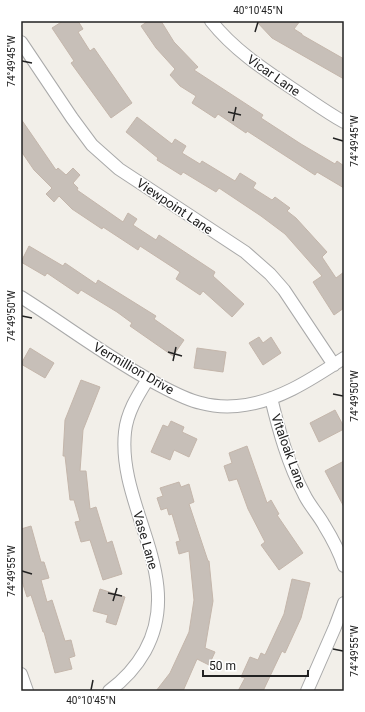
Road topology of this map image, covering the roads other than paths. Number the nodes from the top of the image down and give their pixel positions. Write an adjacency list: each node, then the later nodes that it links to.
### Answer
1 (211, 21): 3 (street, Vicar Lane)
2 (21, 42): 6 (street, Viewpoint Lane)
3 (344, 122)
4 (21, 298): 7 (street, Vermillion Drive)
5 (344, 358): 6 (street, Vermillion Drive)
6 (334, 365): 8 (street, Vermillion Drive)
7 (148, 379): 8 (street, Vermillion Drive); 13 (street, Vase Lane)
8 (270, 398): 9 (street, Vitaloak Lane)
9 (344, 566)
10 (344, 603): 14 (street)
11 (21, 674): 12 (street)
12 (27, 691)
13 (108, 691)
14 (306, 691)

